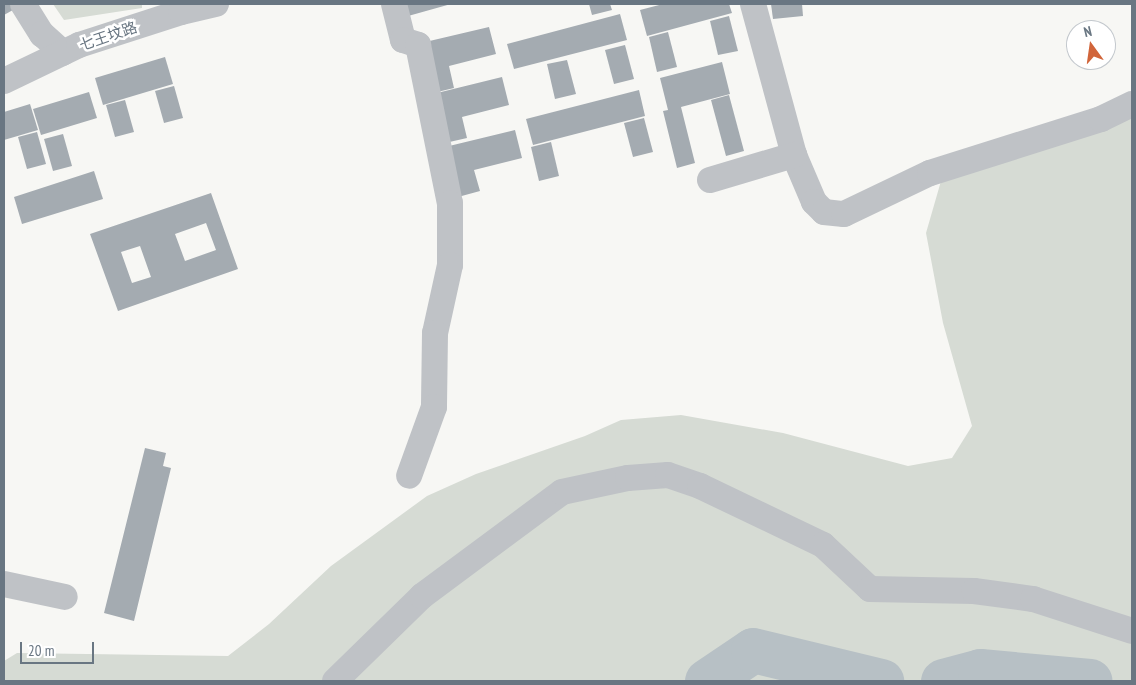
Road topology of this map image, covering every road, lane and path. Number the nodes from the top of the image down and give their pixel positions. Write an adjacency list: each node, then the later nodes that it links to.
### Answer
1 (23, 4): 5 (street)
2 (216, 4): 5 (street, 七王坟路)
3 (394, 4): 10 (street)
4 (753, 4): 8 (street)
5 (64, 53): 6 (street, 七王坟路)
6 (4, 81)
7 (1132, 104): 8 (street)
8 (794, 155): 9 (street)
9 (710, 180)
10 (409, 476)
11 (4, 584): 12 (street)
12 (65, 597)
13 (1132, 631): 14 (street)
14 (335, 681)

